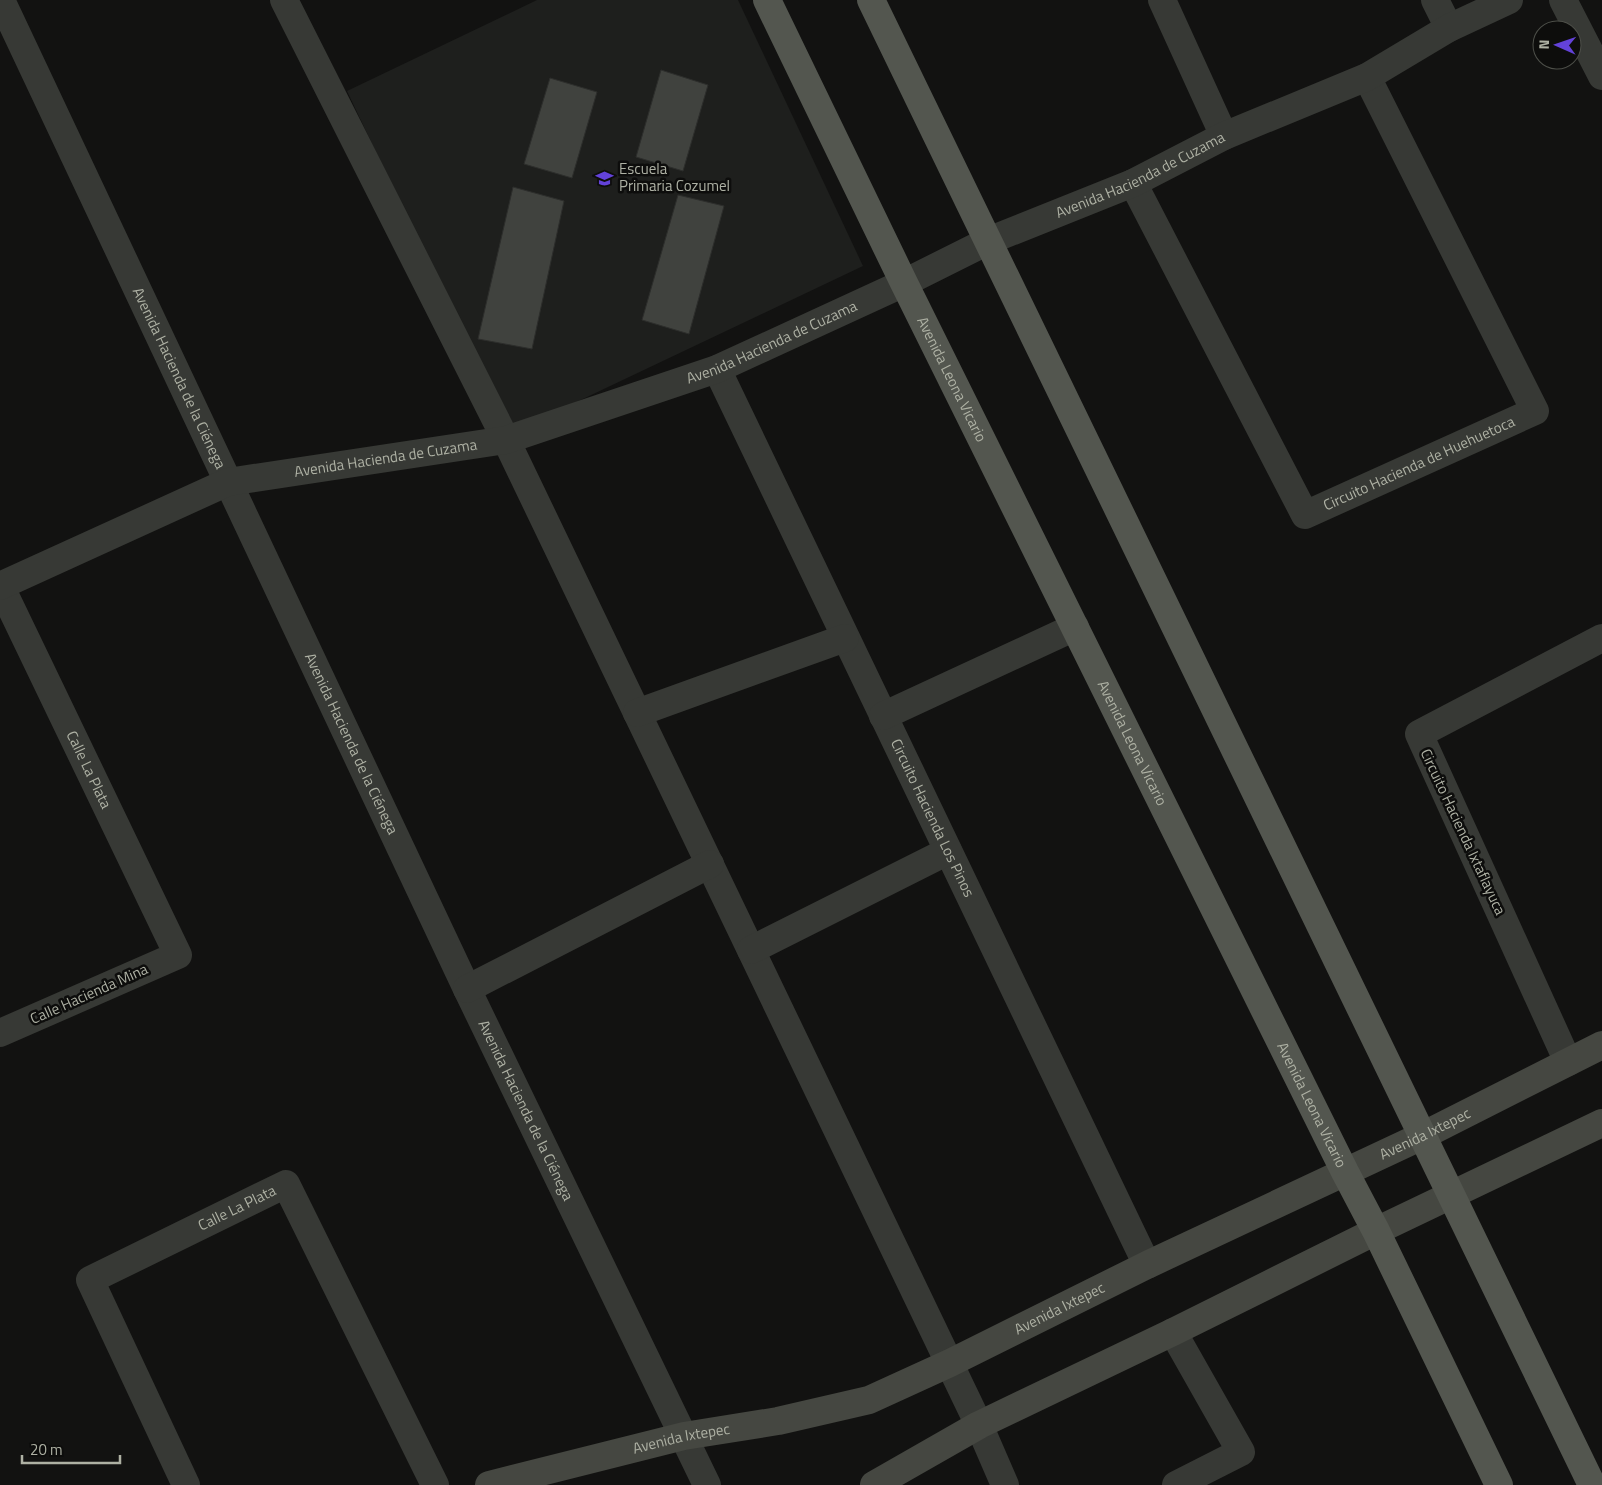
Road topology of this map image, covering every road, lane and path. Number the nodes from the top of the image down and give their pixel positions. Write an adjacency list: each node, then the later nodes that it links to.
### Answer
1 (1, 0): 18 (street, Avenida Hacienda de la Ciénega)
2 (286, 0): 17 (street)
3 (767, 0): 15 (main road, Avenida Leona Vicario)
4 (871, 0): 14 (main road)
5 (1162, 0): 12 (street)
6 (1434, 0): 9 (street)
7 (1509, 0): 9 (street, Avenida Hacienda de Cuzama)
8 (1563, 0): 10 (street)
9 (1448, 28): 11 (street, Avenida Hacienda de Cuzama)
10 (1602, 76)
11 (1367, 77): 12 (street, Avenida Hacienda de Cuzama); 13 (street, Circuito Hacienda de Huehuetoca)
12 (1224, 136): 13 (street, Avenida Hacienda de Cuzama)
13 (1133, 182): 14 (street, Avenida Hacienda de Cuzama)
14 (988, 242): 15 (street, Avenida Hacienda de Cuzama); 34 (main road)
15 (904, 283): 16 (street, Avenida Hacienda de Cuzama); 20 (main road, Avenida Leona Vicario)
16 (717, 369): 17 (street, Avenida Hacienda de Cuzama); 21 (street, Circuito Hacienda Los Pinos)
17 (506, 440): 18 (street, Avenida Hacienda de Cuzama); 23 (street)
18 (228, 482): 19 (street, Avenida Hacienda de Cuzama); 29 (street, Avenida Hacienda de la Ciénega)
19 (0, 586): 28 (street, Calle La Plata)
20 (1075, 627): 24 (street); 35 (main road, Avenida Leona Vicario)
21 (845, 638): 23 (street); 24 (street, Circuito Hacienda Los Pinos)
22 (1602, 638): 32 (street, Circuito Hacienda Ixtaflayuca)
23 (637, 712): 26 (street)
24 (883, 716): 25 (street, Circuito Hacienda Los Pinos)
25 (948, 851): 27 (street); 38 (street, Circuito Hacienda Los Pinos)
26 (710, 864): 27 (street); 29 (street)
27 (751, 950): 40 (street)
28 (178, 955): 30 (street, Calle Hacienda Mina)
29 (467, 989): 42 (street, Avenida Hacienda de la Ciénega)
30 (0, 1033)
31 (1602, 1045): 32 (main road, Avenida Ixtepec)
32 (1568, 1062): 34 (main road, Avenida Ixtepec)
33 (1602, 1123): 36 (main road)
34 (1422, 1136): 35 (main road, Avenida Ixtepec); 36 (main road)
35 (1345, 1172): 37 (main road, Avenida Leona Vicario); 38 (main road, Avenida Ixtepec)
36 (1451, 1196): 37 (main road); 51 (main road)
37 (1376, 1231): 39 (main road); 50 (main road, Avenida Leona Vicario)
38 (1147, 1265): 40 (main road, Avenida Ixtepec)
39 (1173, 1332): 41 (main road); 49 (street)
40 (950, 1363): 41 (street); 42 (main road, Avenida Ixtepec)
41 (979, 1425): 47 (main road); 48 (street)
42 (684, 1436): 45 (main road, Avenida Ixtepec); 46 (street, Avenida Hacienda de la Ciénega)
43 (186, 1485): 44 (street, Calle La Plata)
44 (435, 1485)
45 (489, 1485)
46 (707, 1485)
47 (874, 1485)
48 (1005, 1485)
49 (1176, 1485)
50 (1499, 1485)
51 (1592, 1485)

